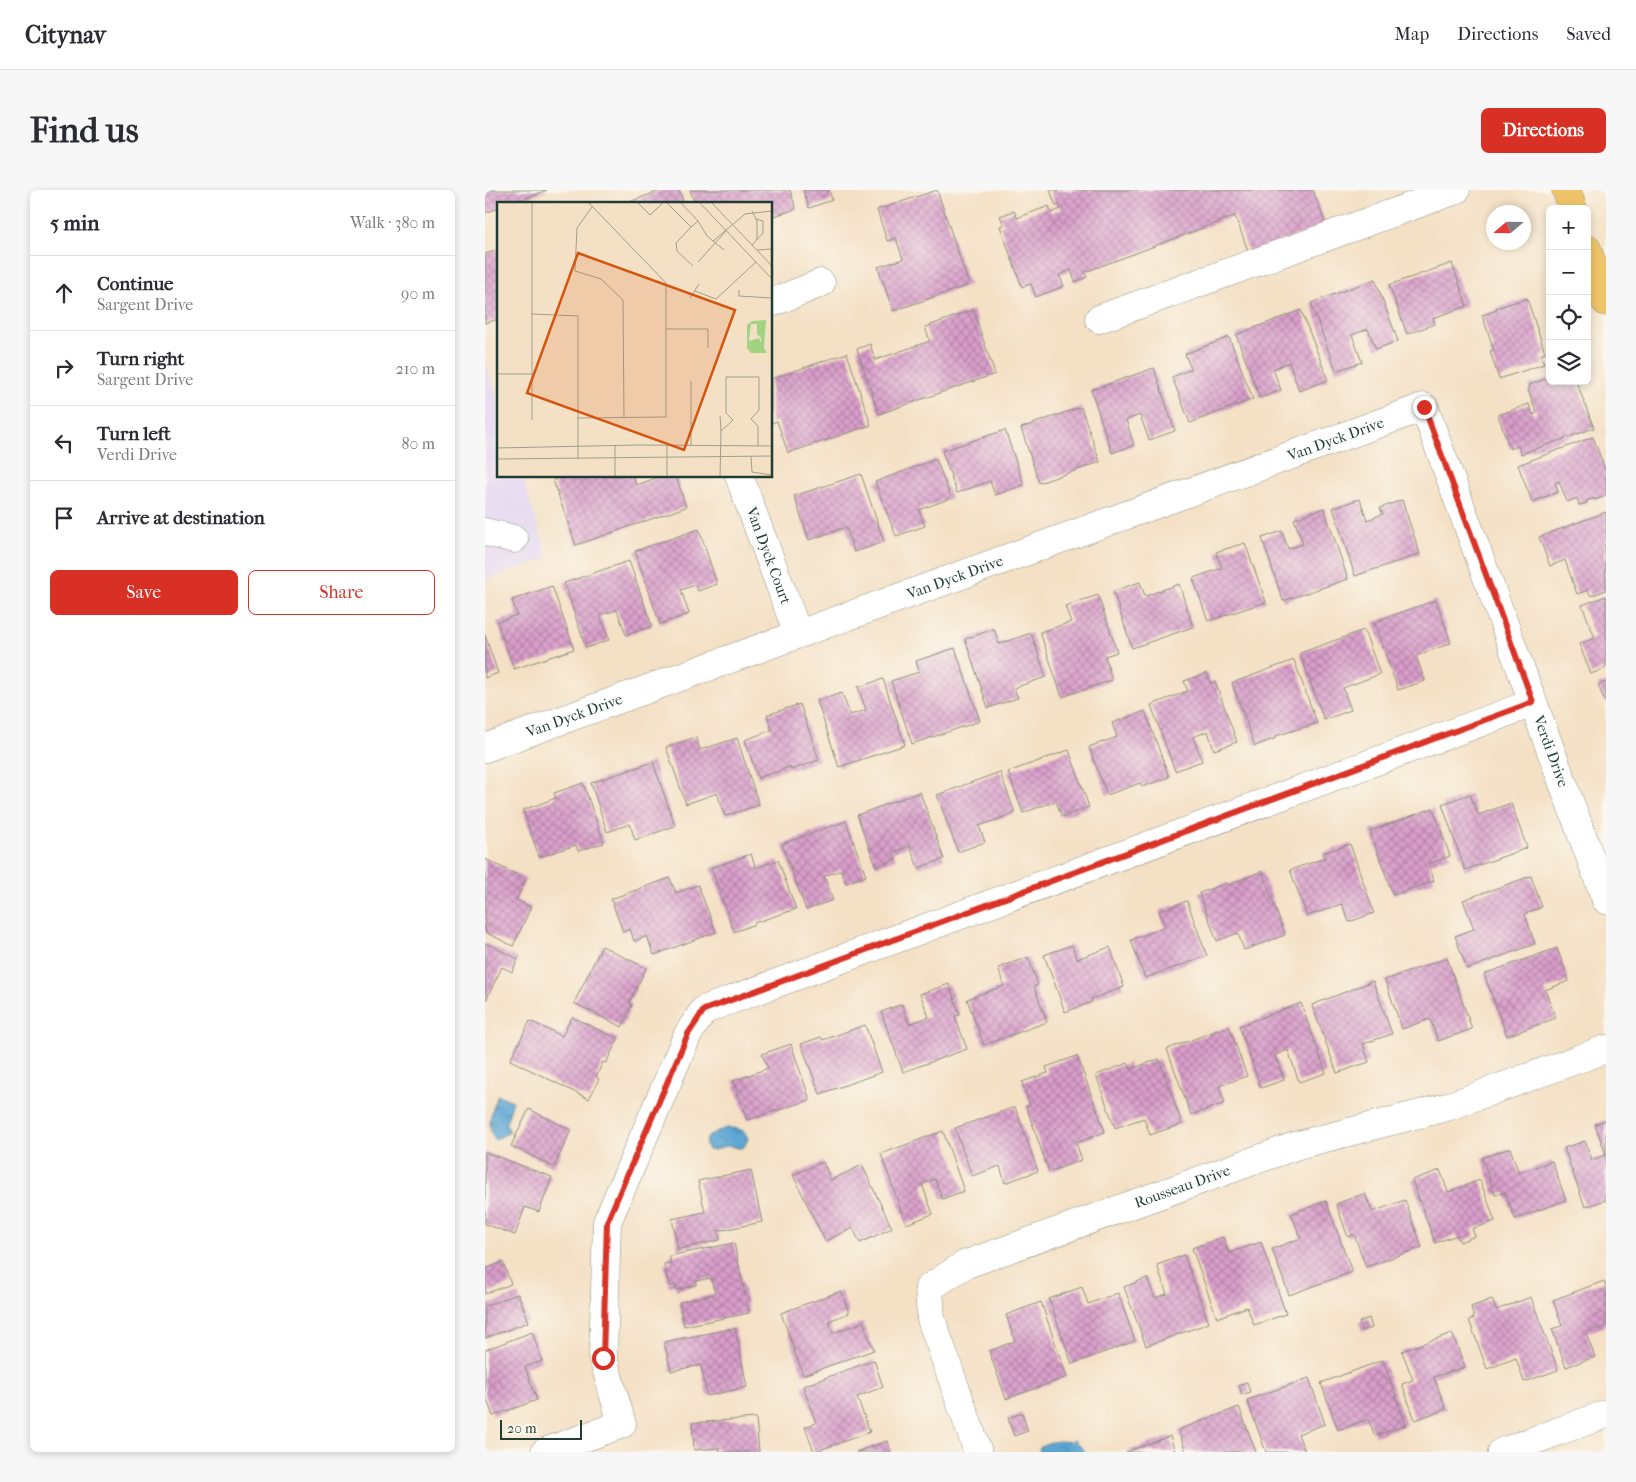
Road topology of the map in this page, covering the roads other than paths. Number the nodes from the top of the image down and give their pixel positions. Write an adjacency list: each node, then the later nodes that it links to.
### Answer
1 (1455, 190): 8 (street)
2 (1567, 190): 3 (main road)
3 (1572, 205)
4 (1587, 250): 7 (main road)
5 (821, 283): 6 (street)
6 (773, 302)
7 (1606, 302)
8 (1099, 319)
9 (1424, 407): 13 (street, Van Dyck Drive); 14 (street, Verdi Drive)
10 (740, 478): 13 (street, Van Dyck Court)
11 (485, 532): 12 (street)
12 (514, 539)
13 (798, 634): 15 (street, Van Dyck Drive)
14 (1533, 702): 16 (street, Verdi Drive); 19 (street)
15 (485, 748)
16 (1606, 900)
17 (1606, 1049): 20 (street, Rousseau Drive)
18 (1606, 1414): 21 (street)
19 (545, 1452)
20 (978, 1452)
21 (1502, 1452)

